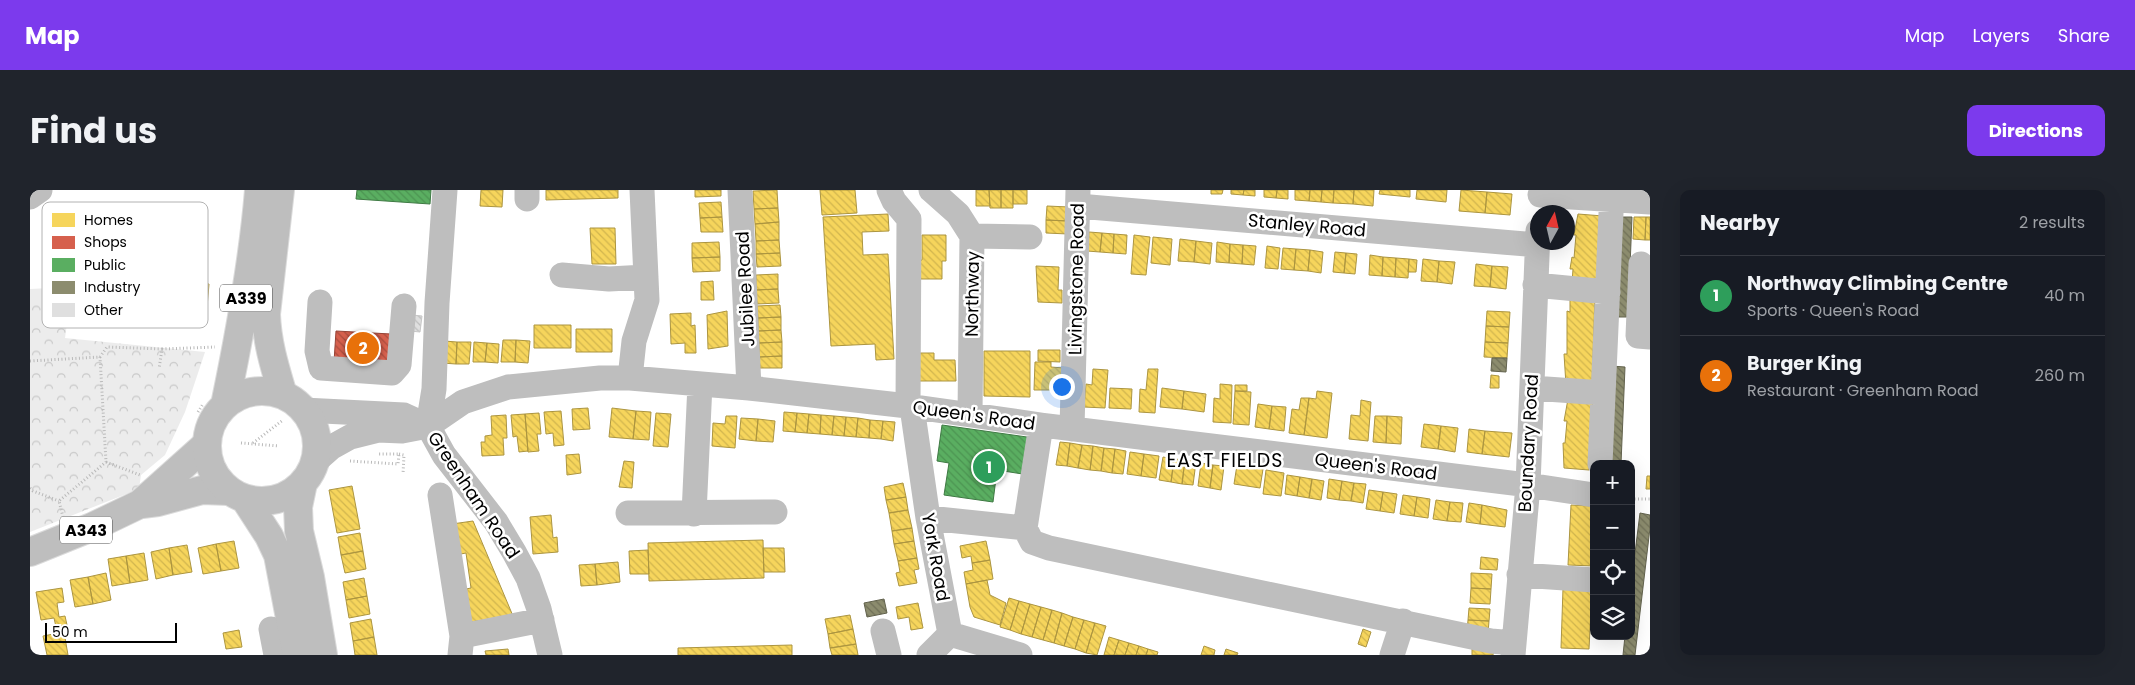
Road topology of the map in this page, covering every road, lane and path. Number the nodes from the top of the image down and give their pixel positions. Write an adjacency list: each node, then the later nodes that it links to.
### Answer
1 (40, 190): 9 (street)
2 (259, 190): 36 (main road, A339)
3 (280, 190): 38 (main road, A339)
4 (445, 190): 41 (street)
5 (642, 190): 20 (street)
6 (740, 190): 33 (street, Jubilee Road)
7 (890, 190): 37 (street, York Road)
8 (931, 190): 14 (street, Northway)
9 (30, 197)
10 (1078, 198): 16 (street, Stanley Road); 42 (street, Livingstone Road)
11 (1613, 198): 22 (street)
12 (1539, 199): 13 (street)
13 (1650, 202)
14 (972, 236): 15 (street); 39 (street, Northway)
15 (1030, 237)
16 (1530, 237)
17 (1536, 250): 21 (street, Boundary Road)
18 (1641, 264): 25 (street)
19 (562, 275): 20 (street)
20 (646, 277): 31 (street)
21 (1535, 285): 22 (street); 34 (street, Boundary Road)
22 (1608, 292): 35 (street)
23 (320, 302): 24 (street)
24 (404, 306)
25 (1650, 337)
26 (215, 347): 27 (path)
27 (162, 349): 28 (path); 30 (path)
28 (100, 357): 29 (path); 51 (path)
29 (30, 360)
30 (159, 369)
31 (630, 378): 32 (street, Queen's Road); 41 (street, Queen's Road)
32 (700, 384): 33 (street, Queen's Road); 64 (street)
33 (749, 388): 37 (street, Queen's Road)
34 (1532, 388): 35 (street); 55 (street, Boundary Road)
35 (1603, 393): 49 (street)
36 (225, 405): 38 (main road); 45 (main road)
37 (910, 406): 39 (street, Queen's Road); 67 (street, York Road)
38 (290, 408): 41 (street, Greenham Road); 44 (path); 52 (main road)
39 (970, 414): 40 (street, Queen's Road)
40 (1041, 425): 42 (street, Queen's Road); 69 (street)
41 (428, 426): 52 (street, Greenham Road); 73 (street, Greenham Road)
42 (1072, 429): 55 (street, Queen's Road)
43 (241, 443): 44 (path)
44 (252, 444): 46 (path)
45 (206, 445): 58 (main road); 63 (main road, A343)
46 (279, 446)
47 (370, 453): 48 (path)
48 (399, 454): 50 (path); 53 (path)
49 (1600, 460)
50 (348, 461)
51 (106, 462): 54 (path); 62 (path)
52 (309, 473): 58 (main road); 82 (main road)
53 (403, 474)
54 (141, 475)
55 (1528, 485): 57 (street, Queen's Road); 71 (street, Boundary Road)
56 (30, 488): 62 (path)
57 (1590, 494)
58 (237, 495): 63 (main road, A343); 81 (main road)
59 (440, 495): 78 (street, Greenham Road)
60 (1635, 499): 61 (path)
61 (1650, 499)
62 (59, 501): 68 (path)
63 (140, 504): 70 (main road, A343)
64 (694, 511): 65 (street); 66 (street)
65 (775, 512)
66 (628, 513)
67 (928, 518): 69 (street); 77 (street, York Road)
68 (64, 520)
69 (1025, 528): 74 (street)
70 (30, 552)
71 (1519, 575): 72 (street); 79 (street, Boundary Road)
72 (1590, 580)
73 (542, 620): 78 (street, Greenham Road); 83 (street, Greenham Road)
74 (1403, 621): 79 (street); 87 (street)
75 (271, 629): 80 (street)
76 (884, 630): 84 (street)
77 (950, 634): 85 (street); 86 (street)
78 (461, 645)
79 (1514, 649)
80 (276, 655)
81 (297, 655)
82 (323, 655)
83 (550, 655)
84 (889, 655)
85 (929, 655)
86 (1020, 655)
87 (1392, 655)

